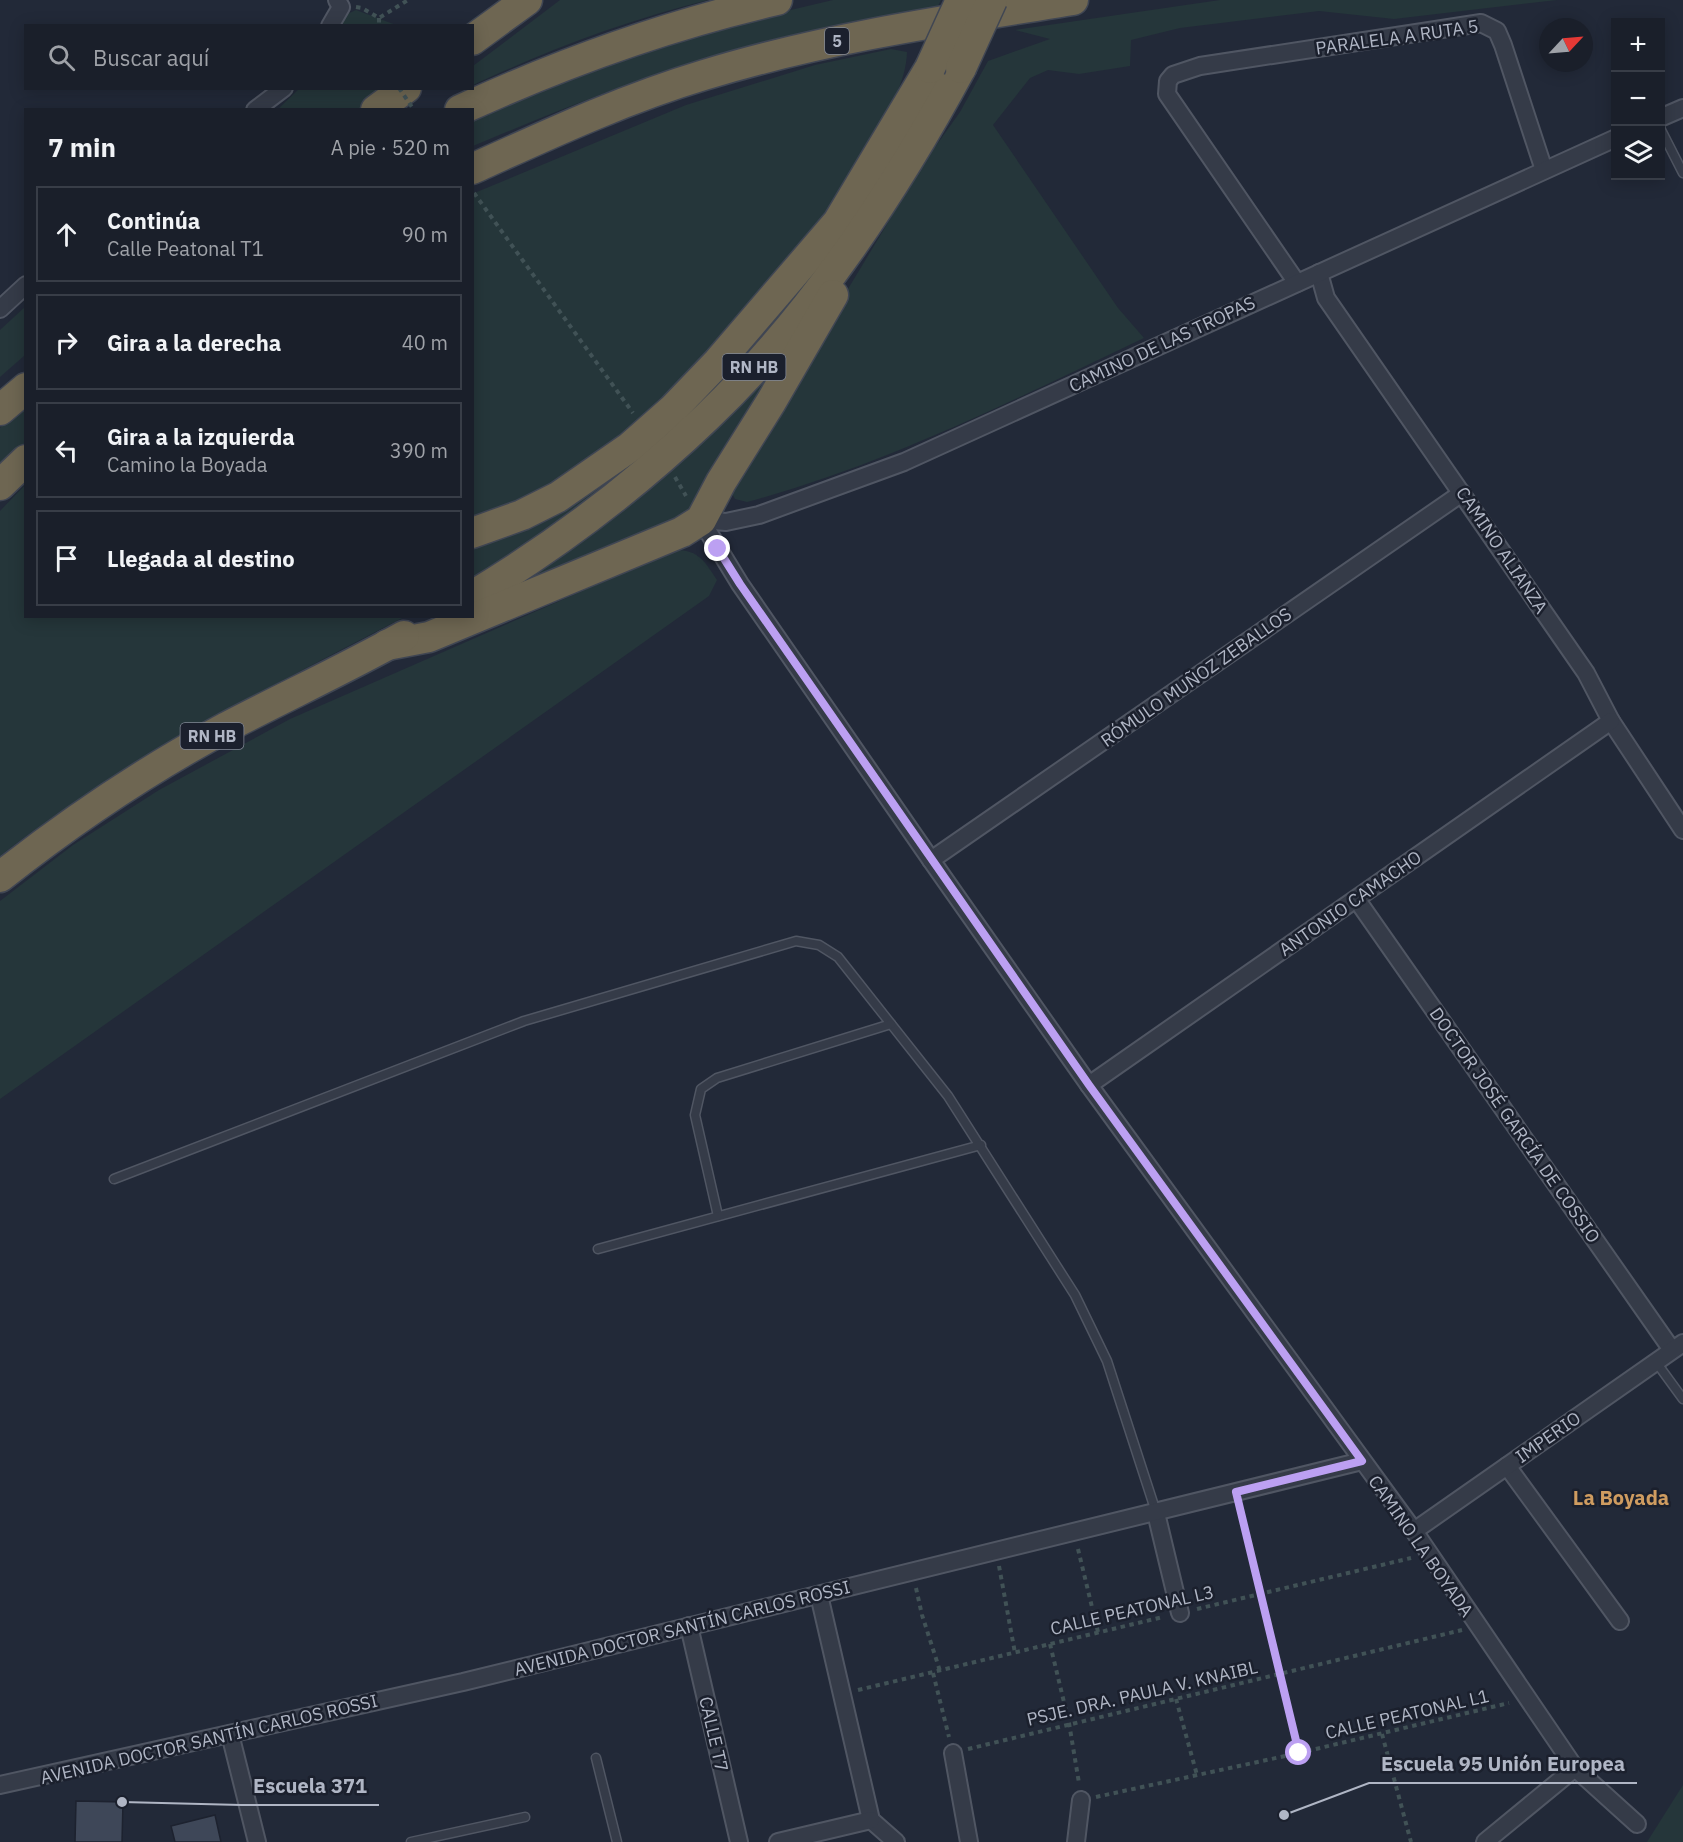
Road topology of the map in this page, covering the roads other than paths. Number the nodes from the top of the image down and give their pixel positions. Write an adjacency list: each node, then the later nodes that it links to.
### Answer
1 (527, 0): 8 (highway)
2 (777, 0): 13 (highway)
3 (961, 0): 28 (highway, bridge)
4 (992, 0): 21 (highway, RN HB, bridge)
5 (1073, 0): 18 (highway, 5)
6 (339, 3): 7 (street)
7 (331, 24)
8 (474, 39)
9 (281, 90): 11 (street)
10 (403, 90): 12 (highway)
11 (258, 108)
12 (379, 108)
13 (465, 108)
14 (1683, 108): 15 (street)
15 (1665, 116)
16 (1665, 138): 20 (lane)
17 (1611, 140): 19 (street, CAMINO DE LAS TROPAS)
18 (474, 168)
19 (1544, 170): 22 (street, CAMINO DE LAS TROPAS); 23 (street, PARALELA A RUTA 5)
20 (1683, 173)
21 (853, 245): 28 (highway, RN HB); 32 (highway)
22 (1318, 273): 23 (street, CAMINO DE LAS TROPAS); 31 (street, CAMINO ALIANZA)
23 (1297, 283): 32 (street, CAMINO DE LAS TROPAS)
24 (24, 287): 25 (street)
25 (0, 309)
26 (24, 390): 27 (highway)
27 (0, 410)
28 (655, 444): 33 (highway); 34 (highway, RN HB)
29 (24, 462): 30 (highway)
30 (0, 485)
31 (1462, 493): 37 (street, CAMINO ALIANZA); 39 (street, RÓMULO MUÑOZ ZEBALLOS)
32 (701, 520): 36 (highway); 39 (street, CAMINO LA BOYADA)
33 (474, 532)
34 (474, 595)
35 (434, 618): 36 (highway, RN HB)
36 (387, 645): 40 (highway, RN HB)
37 (1611, 721): 38 (street, CAMINO ALIANZA); 41 (street, ANTONIO CAMACHO)
38 (1683, 830)
39 (931, 861): 43 (street, CAMINO LA BOYADA)
40 (0, 876)
41 (1357, 900): 43 (street, ANTONIO CAMACHO); 48 (street, DOCTOR JOSÉ GARCÍA DE COSSIO)
42 (891, 1024): 44 (lane); 45 (lane); 46 (lane)
43 (1089, 1085): 51 (street, CAMINO LA BOYADA)
44 (981, 1145): 46 (lane); 53 (lane)
45 (114, 1179)
46 (718, 1216): 47 (lane)
47 (598, 1249)
48 (1678, 1346): 49 (street, IMPERIO)
49 (1656, 1362): 50 (lane); 52 (street, IMPERIO)
50 (1683, 1399)
51 (1362, 1461): 53 (street, AVENIDA DOCTOR SANTÍN CARLOS ROSSI); 54 (street, CAMINO LA BOYADA)
52 (1507, 1466): 54 (street, IMPERIO); 57 (street)
53 (1156, 1513): 55 (street, AVENIDA DOCTOR SANTÍN CARLOS ROSSI); 56 (street)
54 (1414, 1531): 62 (street, CAMINO LA BOYADA)
55 (819, 1595): 58 (street, AVENIDA DOCTOR SANTÍN CARLOS ROSSI); 66 (street)
56 (1180, 1613)
57 (1620, 1621)
58 (689, 1626): 59 (street, AVENIDA DOCTOR SANTÍN CARLOS ROSSI); 71 (street, CALLE T7)
59 (230, 1734): 63 (street, AVENIDA DOCTOR SANTÍN CARLOS ROSSI); 68 (street)
60 (953, 1753): 74 (street)
61 (596, 1758): 70 (lane)
62 (1575, 1768): 67 (street, CAMINO LA BOYADA); 76 (street)
63 (0, 1785)
64 (1081, 1800): 75 (street)
65 (525, 1817): 69 (lane)
66 (871, 1820): 72 (street); 73 (street)
67 (1637, 1824)
68 (257, 1842)
69 (411, 1842)
70 (617, 1842)
71 (738, 1842)
72 (778, 1842)
73 (896, 1842)
74 (969, 1842)
75 (1076, 1842)
76 (1485, 1842)

